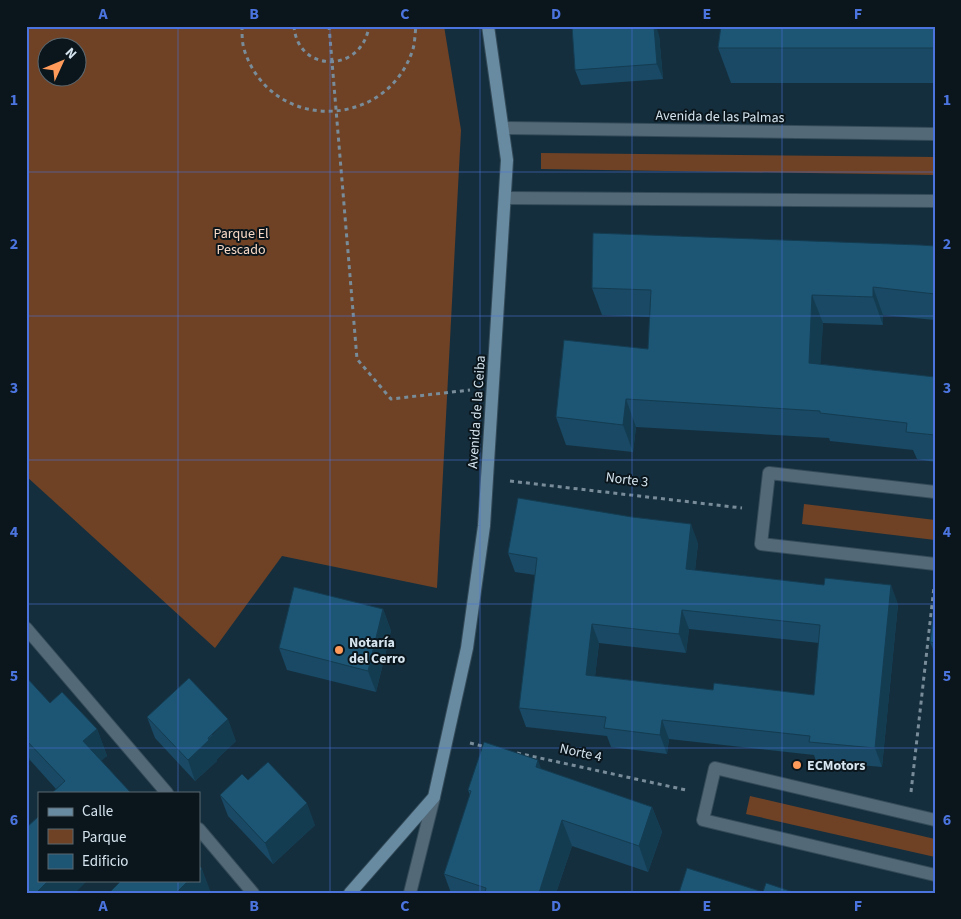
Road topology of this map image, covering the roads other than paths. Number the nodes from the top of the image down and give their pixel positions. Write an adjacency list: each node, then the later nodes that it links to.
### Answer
1 (488, 26): 2 (street, Avenida de la Ceiba)
2 (504, 128): 3 (street, Avenida de las Palmas); 4 (street, Avenida de la Ceiba)
3 (935, 134)
4 (505, 198): 5 (street); 10 (street, Avenida de la Ceiba)
5 (935, 201)
6 (935, 492): 7 (street)
7 (935, 564)
8 (26, 628): 9 (street)
9 (166, 792)
10 (434, 797): 15 (street, Avenida de la Ceiba); 16 (street, Avenida de la Ceiba)
11 (935, 820): 13 (street)
12 (200, 831): 14 (street)
13 (935, 875)
14 (253, 893)
15 (350, 893)
16 (410, 893)

